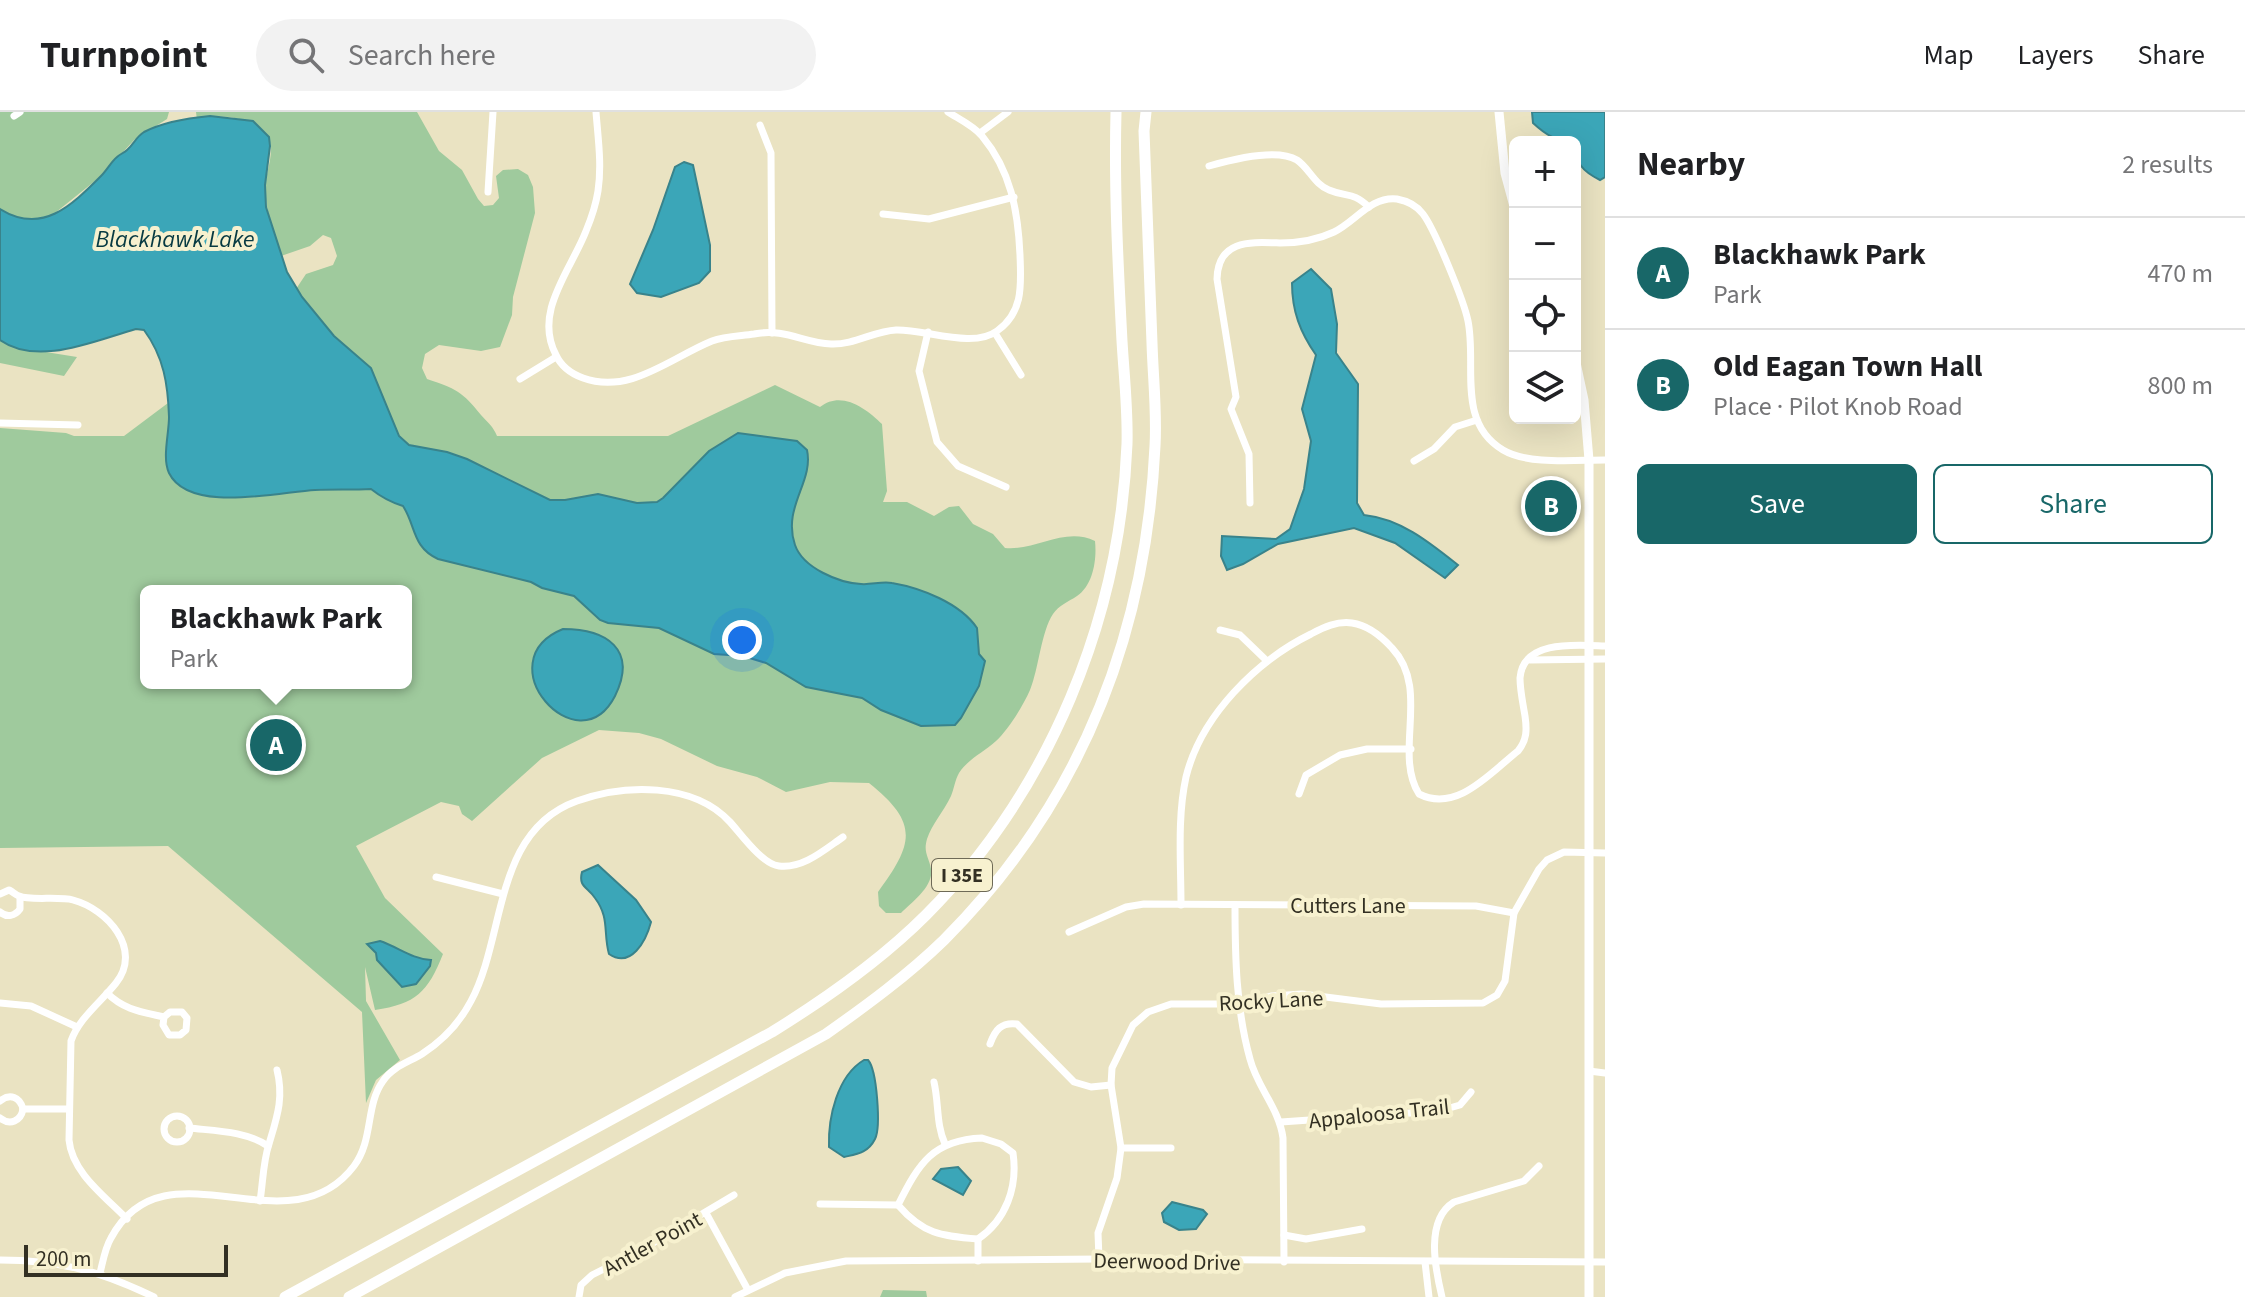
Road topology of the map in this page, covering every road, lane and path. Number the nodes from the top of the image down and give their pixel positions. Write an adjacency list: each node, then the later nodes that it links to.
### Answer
1 (493, 112): 11 (street)
2 (596, 112): 19 (street)
3 (948, 112): 9 (street)
4 (1008, 112): 9 (street)
5 (1116, 112): 95 (highway, I 35E)
6 (1146, 112): 96 (highway, I 35E)
7 (1499, 112): 14 (main road)
8 (760, 125): 17 (street)
9 (980, 133): 12 (street)
10 (1209, 166): 13 (street)
11 (488, 192)
12 (1014, 197): 15 (street); 18 (street)
13 (1369, 207): 23 (street); 30 (street)
14 (1514, 208)
15 (883, 214)
16 (928, 332): 17 (street); 18 (street); 29 (street)
17 (772, 333): 19 (street)
18 (995, 333): 20 (street)
19 (556, 357): 21 (street)
20 (1021, 375)
21 (520, 379)
22 (1581, 386): 26 (main road)
23 (1477, 420): 26 (street); 28 (street)
24 (0, 423): 25 (street)
25 (78, 425)
26 (1589, 460): 27 (street); 32 (main road)
27 (1605, 460)
28 (1414, 461)
29 (1006, 487)
30 (1250, 503)
31 (1220, 630): 37 (street)
32 (1590, 646): 33 (street); 34 (main road); 36 (street)
33 (1605, 646)
34 (1590, 659): 35 (street); 36 (street); 41 (main road)
35 (1605, 659)
36 (1528, 660): 38 (street)
37 (1267, 661): 38 (street); 47 (street)
38 (1411, 749): 39 (street)
39 (1299, 794)
40 (843, 837): 45 (street)
41 (1589, 853): 42 (street, Rocky Lane); 50 (street, Rocky Lane); 59 (main road)
42 (1605, 853)
43 (436, 877): 45 (street)
44 (0, 894): 46 (street)
45 (503, 894): 76 (street)
46 (20, 898): 49 (street); 52 (street)
47 (1181, 905): 48 (street, Cutters Lane); 51 (street, Cutters Lane)
48 (1235, 905): 50 (street, Cutters Lane); 54 (street)
49 (0, 912)
50 (1514, 913): 54 (street, Rocky Lane)
51 (1069, 932)
52 (107, 993): 55 (street); 56 (street)
53 (0, 1003): 56 (street)
54 (1241, 1004): 62 (street, Rocky Lane); 68 (street)
55 (164, 1017)
56 (77, 1027): 66 (street)
57 (990, 1044): 62 (street)
58 (277, 1070): 71 (street)
59 (1589, 1071): 60 (street); 90 (main road)
60 (1605, 1073)
61 (934, 1082): 70 (street)
62 (1111, 1085): 72 (street, Rocky Lane)
63 (1471, 1092): 68 (street, Appaloosa Trail)
64 (0, 1101): 65 (street)
65 (23, 1109): 66 (street); 67 (street)
66 (69, 1109): 80 (street)
67 (0, 1118)
68 (1281, 1122): 82 (street)
69 (189, 1128): 71 (street)
70 (945, 1144): 78 (street); 83 (street)
71 (268, 1146): 76 (street)
72 (1121, 1148): 73 (street); 84 (street, Rocky Lane)
73 (1171, 1148)
74 (1539, 1166): 89 (street)
75 (734, 1195): 79 (street, Antler Point)
76 (260, 1201): 80 (street)
77 (820, 1204): 78 (street)
78 (898, 1205): 83 (street)
79 (706, 1213): 93 (street); 97 (street, Antler Point)
80 (127, 1219): 92 (street)
81 (1362, 1229): 82 (street)
82 (1284, 1235): 87 (street)
83 (978, 1239): 86 (street)
84 (1099, 1259): 86 (street, Deerwood Drive); 87 (street, Deerwood Drive)
85 (0, 1260): 92 (street)
86 (978, 1261): 93 (street, Deerwood Drive)
87 (1284, 1262): 88 (street, Deerwood Drive)
88 (1425, 1262): 89 (street, Deerwood Drive); 99 (street)
89 (1436, 1262): 90 (street, Deerwood Drive); 100 (street)
90 (1588, 1262): 91 (street, Deerwood Drive); 101 (main road)
91 (1605, 1262)
92 (100, 1273): 94 (street)
93 (748, 1290): 98 (street, Deerwood Drive)
94 (154, 1297)
95 (285, 1297)
96 (349, 1297)
97 (579, 1297)
98 (735, 1297)
99 (1429, 1297)
100 (1442, 1297)
101 (1589, 1297)

